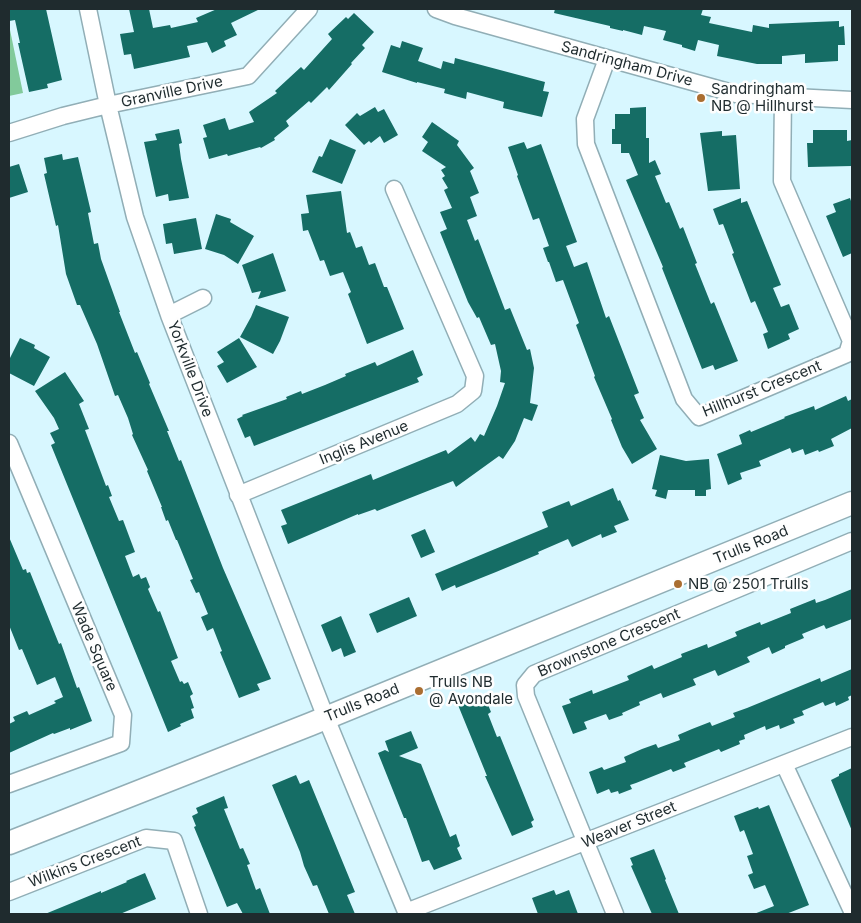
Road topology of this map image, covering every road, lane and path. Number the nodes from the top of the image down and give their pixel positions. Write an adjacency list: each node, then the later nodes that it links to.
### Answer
1 (88, 9): 7 (street, Yorkville Drive)
2 (308, 9): 7 (street, Granville Drive)
3 (436, 9): 4 (street, Sandringham Drive)
4 (607, 59): 5 (street, Sandringham Drive); 5 (street, Hillhurst Crescent)
5 (783, 96): 6 (street, Sandringham Drive)
6 (852, 100)
7 (108, 105): 8 (street, Granville Drive); 11 (street, Yorkville Drive)
8 (9, 133)
9 (394, 189): 13 (street, Inglis Avenue)
10 (203, 298): 11 (street)
11 (169, 315): 13 (street, Yorkville Drive)
12 (9, 443): 19 (street, Wade Square)
13 (238, 494): 16 (street, Yorkville Drive)
14 (852, 503): 16 (street, Trulls Road)
15 (852, 541): 20 (street, Brownstone Crescent)
16 (326, 718): 21 (street, Trulls Road); 24 (street, Yorkville Drive)
17 (852, 737): 18 (street, Weaver Street)
18 (784, 764): 20 (street, Weaver Street); 23 (street)
19 (9, 784)
20 (586, 842): 24 (street, Weaver Street); 26 (street, Brownstone Crescent)
21 (9, 843)
22 (9, 892): 25 (street, Wilkins Crescent)
23 (852, 910)
24 (407, 913)
25 (199, 914)
26 (615, 914)

